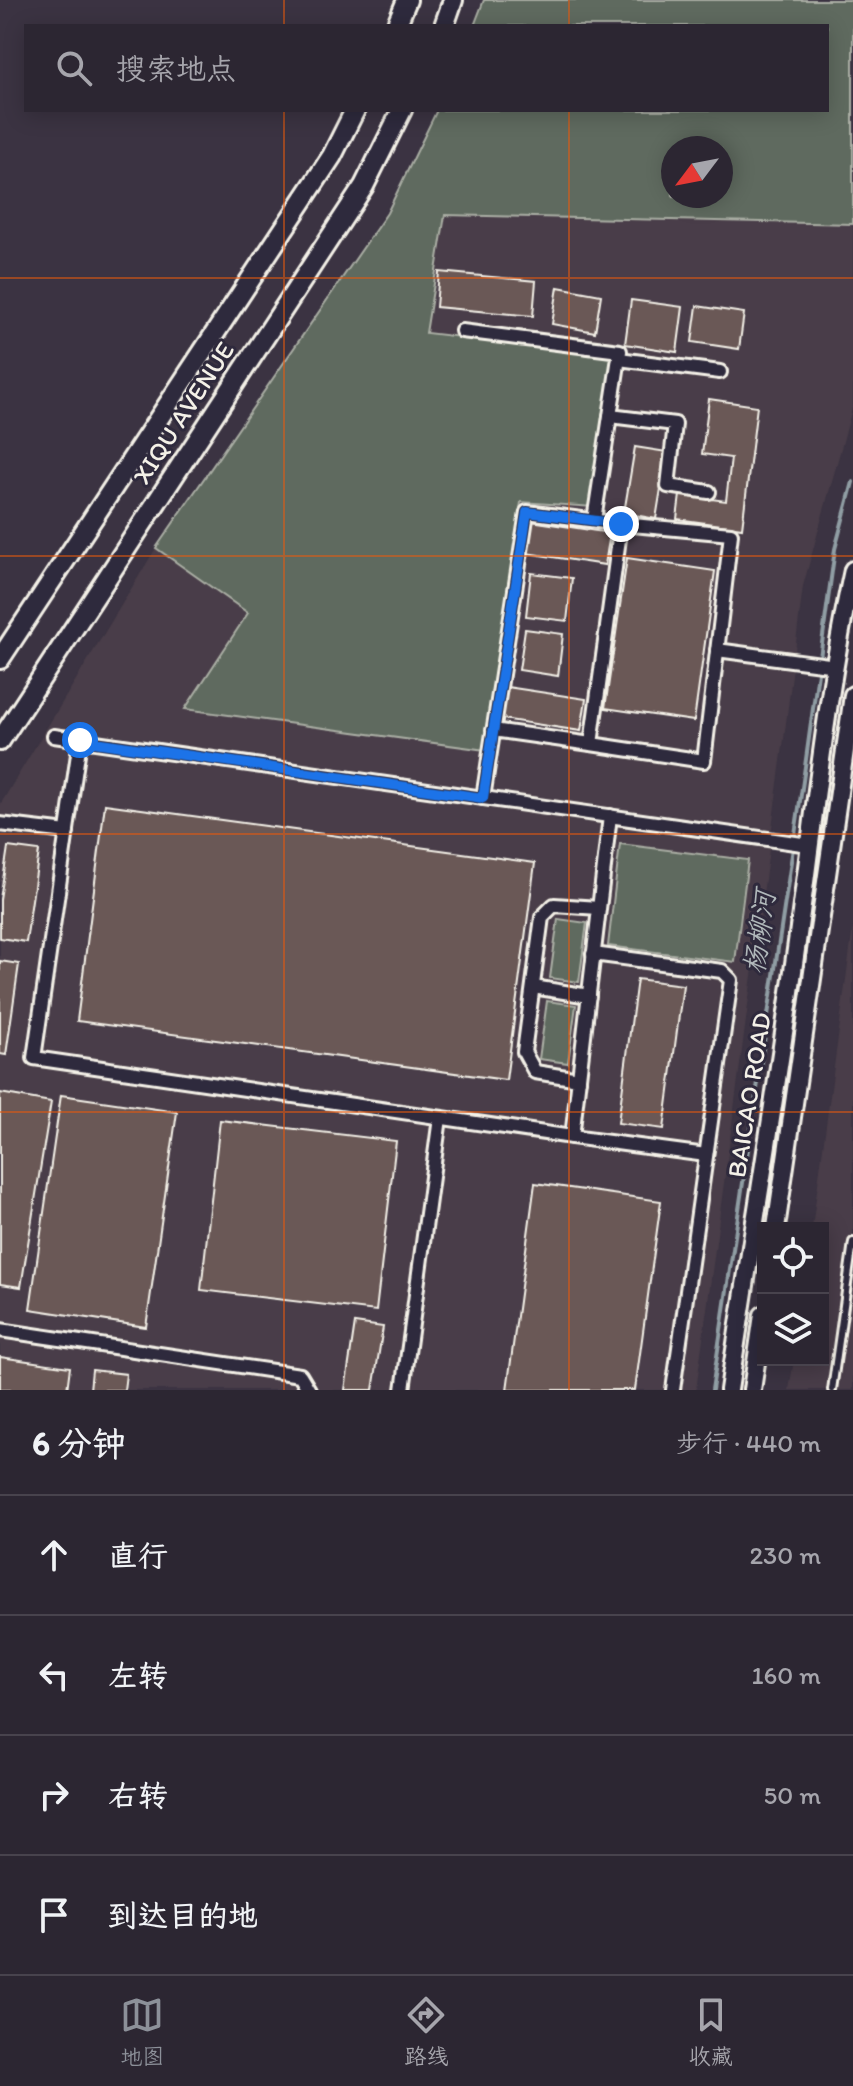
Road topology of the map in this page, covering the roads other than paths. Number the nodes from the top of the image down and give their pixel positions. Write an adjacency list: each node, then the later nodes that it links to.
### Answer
1 (407, 0): 3 (main road)
2 (453, 0): 4 (main road)
3 (397, 24)
4 (445, 24)
5 (354, 112): 16 (main road, XIQU AVENUE)
6 (401, 112): 22 (main road, XIQU AVENUE)
7 (462, 331): 8 (street)
8 (619, 359): 9 (street); 10 (street)
9 (720, 372)
10 (610, 416): 11 (street); 12 (street)
11 (709, 492)
12 (594, 520): 13 (street); 19 (street)
13 (621, 524): 15 (street); 23 (street)
14 (853, 570): 17 (street, BAICAO ROAD)
15 (717, 650): 17 (street); 23 (street)
16 (0, 659)
17 (825, 664): 28 (street, BAICAO ROAD)
18 (853, 695): 37 (street, BAICAO ROAD)
19 (493, 730): 23 (street); 24 (street)
20 (54, 736): 21 (street)
21 (80, 740): 24 (street); 27 (street)
22 (0, 741)
23 (591, 744)
24 (483, 798): 25 (street)
25 (610, 816): 28 (street); 29 (street)
26 (0, 824): 27 (street)
27 (67, 832): 34 (street)
28 (799, 844): 44 (street, BAICAO ROAD)
29 (599, 908): 30 (street); 31 (street)
30 (593, 954): 32 (street); 36 (street)
31 (533, 987): 32 (street); 33 (street)
32 (589, 996): 33 (street)
33 (579, 1079): 35 (street)
34 (440, 1118): 35 (street); 42 (street)
35 (572, 1137): 36 (street)
36 (706, 1155): 43 (street)
37 (777, 1222)
38 (853, 1242): 46 (lane)
39 (0, 1330): 41 (street)
40 (757, 1356): 45 (street)
41 (309, 1390)
42 (403, 1390)
43 (673, 1390)
44 (729, 1390)
45 (752, 1390)
46 (832, 1390)

